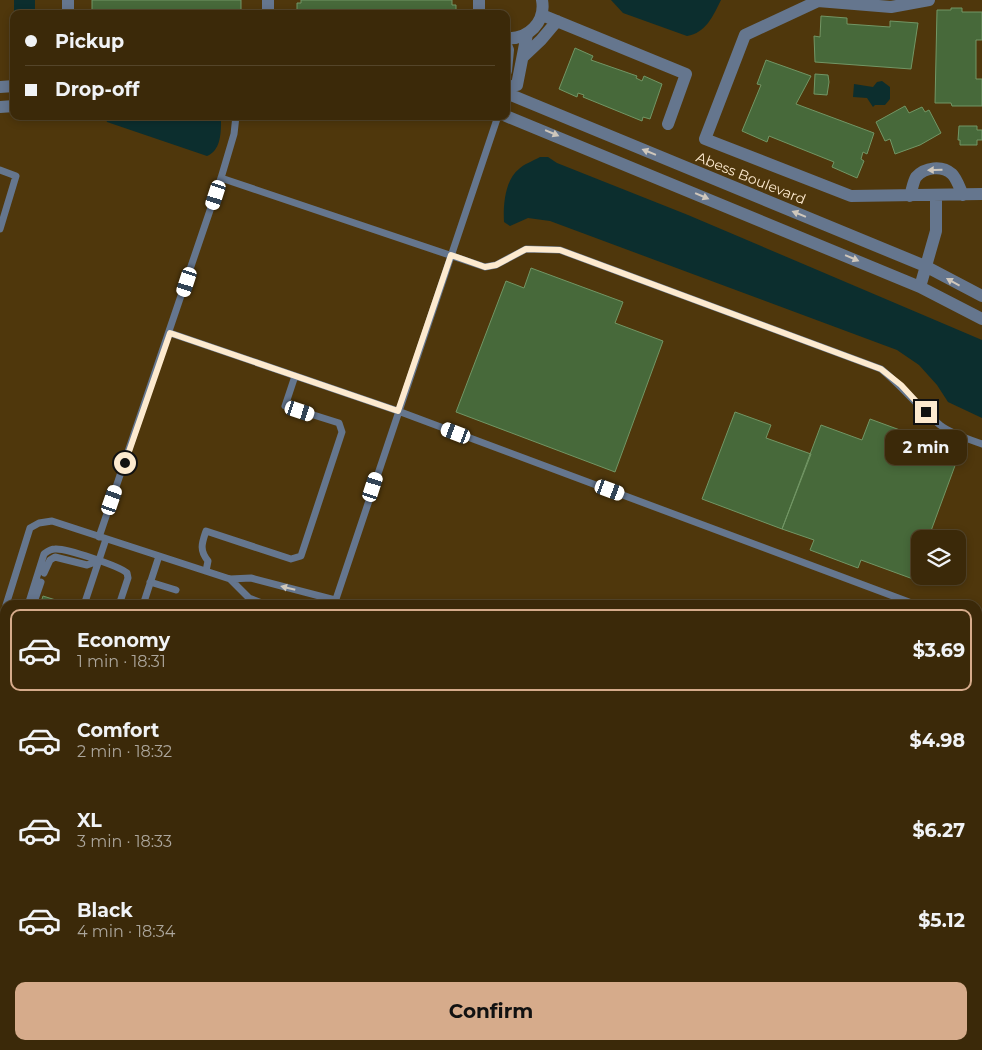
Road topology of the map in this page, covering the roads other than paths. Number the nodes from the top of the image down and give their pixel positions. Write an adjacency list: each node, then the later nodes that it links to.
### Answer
1 (542, 0): 3 (street)
2 (929, 0): 18 (street)
3 (542, 15): 4 (street); 5 (street)
4 (556, 21): 7 (street); 13 (street)
5 (528, 34): 6 (street); 7 (street)
6 (510, 37)
7 (523, 57): 8 (street)
8 (510, 88)
9 (510, 91): 22 (street, Abess Boulevard, one-way to 9)
10 (510, 118): 23 (street, one-way to 23)
11 (236, 120): 15 (lane)
12 (497, 120): 21 (lane)
13 (668, 124)
14 (0, 170): 20 (lane)
15 (221, 178): 21 (lane); 26 (lane)
16 (982, 194): 17 (street)
17 (963, 195): 18 (street, one-way to 18); 19 (street)
18 (910, 196): 19 (street)
19 (936, 196): 22 (street)
20 (0, 228)
21 (451, 255): 28 (lane); 29 (lane)
22 (925, 266): 23 (street); 24 (street, Abess Boulevard, one-way to 22)
23 (920, 287): 25 (street)
24 (982, 296)
25 (982, 319)
26 (170, 333): 27 (lane); 30 (lane)
27 (295, 376): 28 (lane); 33 (lane)
28 (398, 411): 47 (lane); 48 (lane)
29 (982, 444)
30 (103, 538): 31 (lane); 32 (lane); 39 (lane)
31 (159, 556): 33 (lane); 37 (lane)
32 (98, 561): 34 (lane); 40 (lane); 42 (lane); 43 (lane)
33 (206, 571): 35 (lane)
34 (44, 573)
35 (230, 579): 45 (lane); 46 (lane, one-way to 35)
36 (41, 582): 41 (lane)
37 (150, 582): 38 (lane); 44 (lane)
38 (176, 590)
39 (8, 600)
40 (30, 600)
41 (36, 600)
42 (86, 600)
43 (121, 600)
44 (145, 600)
45 (254, 600)
46 (325, 600)
47 (336, 600)
48 (904, 600)

